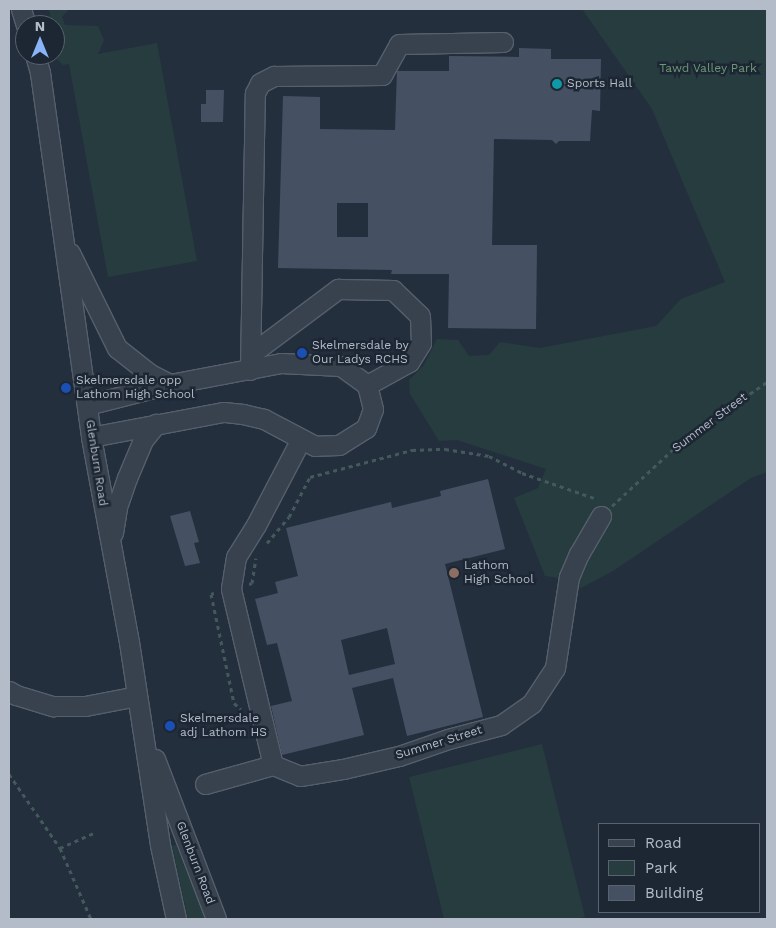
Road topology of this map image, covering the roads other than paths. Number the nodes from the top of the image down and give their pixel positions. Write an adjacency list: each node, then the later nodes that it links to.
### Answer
1 (502, 42): 4 (street)
2 (38, 65): 3 (street, Glenburn Road)
3 (63, 238): 5 (street); 7 (street, Glenburn Road)
4 (250, 362): 5 (street); 6 (street); 6 (street)
5 (170, 384): 7 (street)
6 (367, 385): 10 (street)
7 (87, 405): 9 (street, Glenburn Road)
8 (156, 424): 9 (street); 10 (street); 12 (street)
9 (91, 437): 12 (street, Glenburn Road)
10 (301, 439): 16 (street)
11 (601, 516): 16 (street, Summer Street)
12 (110, 548): 14 (street, Glenburn Road)
13 (9, 691): 14 (street)
14 (137, 696): 15 (street, Glenburn Road)
15 (141, 723): 18 (street, Glenburn Road); 19 (street, Glenburn Road)
16 (273, 765): 17 (street)
17 (204, 784)
18 (176, 919)
19 (216, 919)

